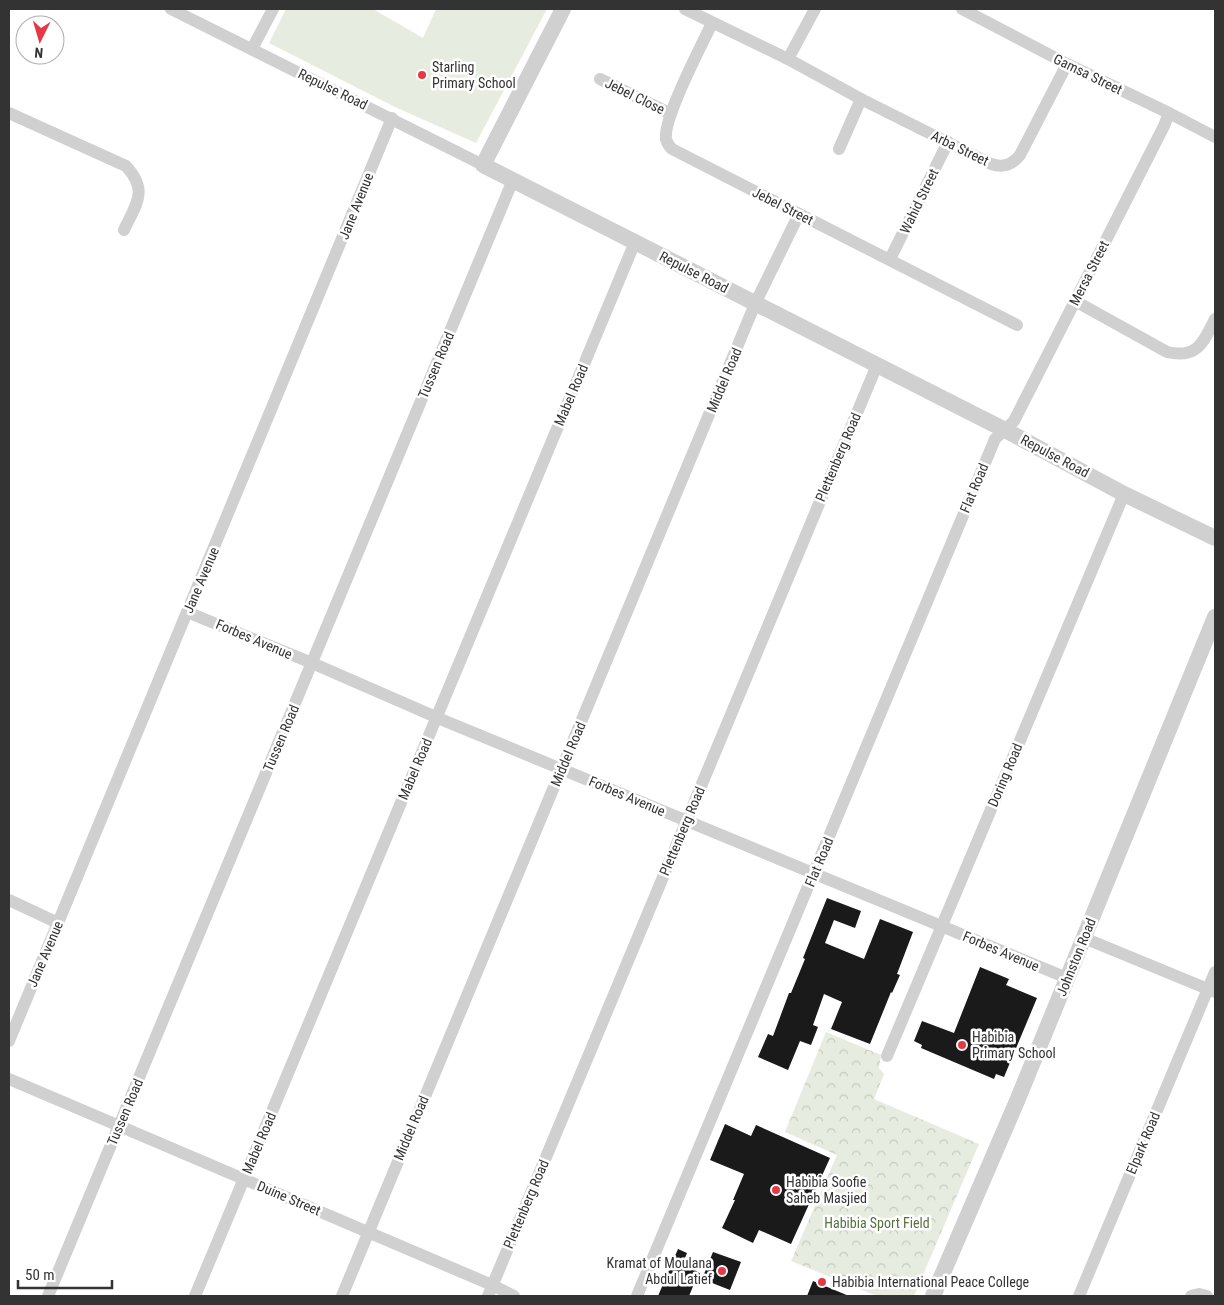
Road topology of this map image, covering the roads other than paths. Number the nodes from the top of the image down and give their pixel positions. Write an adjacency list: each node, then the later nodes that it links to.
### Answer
1 (172, 9): 8 (street, Repulse Road)
2 (273, 9): 8 (street)
3 (563, 9): 20 (street)
4 (685, 9): 7 (street, Arba Street)
5 (815, 9): 9 (street)
6 (962, 9): 10 (street, Gamsa Street)
7 (712, 23): 9 (street, Arba Street); 15 (street, Jebel Street)
8 (252, 49): 16 (street, Repulse Road)
9 (788, 59): 12 (street, Arba Street)
10 (1067, 64): 14 (street, Gamsa Street); 18 (street, Arba Street)
11 (600, 79): 15 (street, Jebel Close)
12 (861, 99): 18 (street, Arba Street); 19 (street)
13 (9, 113): 23 (street)
14 (1169, 113): 17 (street, Gamsa Street); 26 (street, Mersa Street)
15 (671, 114): 22 (street, Jebel Street)
16 (392, 118): 20 (street, Repulse Road); 34 (street, Jane Avenue)
17 (1215, 137)
18 (948, 142): 25 (street, Wahid Street)
19 (839, 149)
20 (483, 165): 21 (street, Repulse Road)
21 (513, 180): 24 (street, Repulse Road); 36 (street, Tussen Road)
22 (799, 214): 25 (street, Jebel Street); 27 (street, Middel Road)
23 (124, 230)
24 (635, 242): 27 (street, Repulse Road); 37 (street, Mabel Road)
25 (890, 259): 29 (street, Jebel Street)
26 (1076, 301): 28 (street); 31 (street, Mersa Street)
27 (755, 304): 30 (street, Repulse Road); 38 (street, Middel Road)
28 (1215, 319)
29 (1017, 325)
30 (877, 366): 31 (street, Repulse Road); 39 (street, Plettenberg Road)
31 (1005, 430): 32 (street, Repulse Road); 40 (street, Flat Road)
32 (1124, 494): 33 (street, Repulse Road); 43 (street, Doring Road)
33 (1215, 538)
34 (187, 612): 36 (street, Forbes Avenue); 42 (street, Jane Avenue)
35 (1215, 617): 44 (street, Johnston Road)
36 (312, 663): 37 (street, Forbes Avenue); 51 (street, Tussen Road)
37 (436, 718): 38 (street, Forbes Avenue); 52 (street, Mabel Road)
38 (562, 769): 39 (street, Forbes Avenue); 53 (street, Middel Road)
39 (686, 821): 40 (street, Forbes Avenue); 54 (street, Plettenberg Road)
40 (814, 873): 43 (street, Forbes Avenue); 59 (street, Flat Road)
41 (9, 900): 42 (street)
42 (58, 923): 48 (street, Jane Avenue)
43 (941, 926): 46 (street, Forbes Avenue); 49 (street, Doring Road)
44 (1084, 938): 46 (street, Johnston Road); 47 (street)
45 (1215, 972): 47 (street, Elpark Road)
46 (1067, 978): 60 (street, Johnston Road)
47 (1212, 991): 61 (street, Elpark Road)
48 (9, 1041)
49 (887, 1056)
50 (9, 1079): 51 (street, Duine Street)
51 (119, 1127): 52 (street, Duine Street); 55 (street, Tussen Road)
52 (244, 1179): 53 (street, Duine Street); 56 (street, Mabel Road)
53 (368, 1232): 54 (street, Duine Street); 57 (street, Middel Road)
54 (490, 1290): 58 (street, Duine Street)
55 (48, 1296)
56 (195, 1296)
57 (342, 1296)
58 (514, 1296)
59 (637, 1296)
60 (934, 1296)
61 (1079, 1296)
62 (1191, 1296): 63 (street)
63 (1207, 1296)

